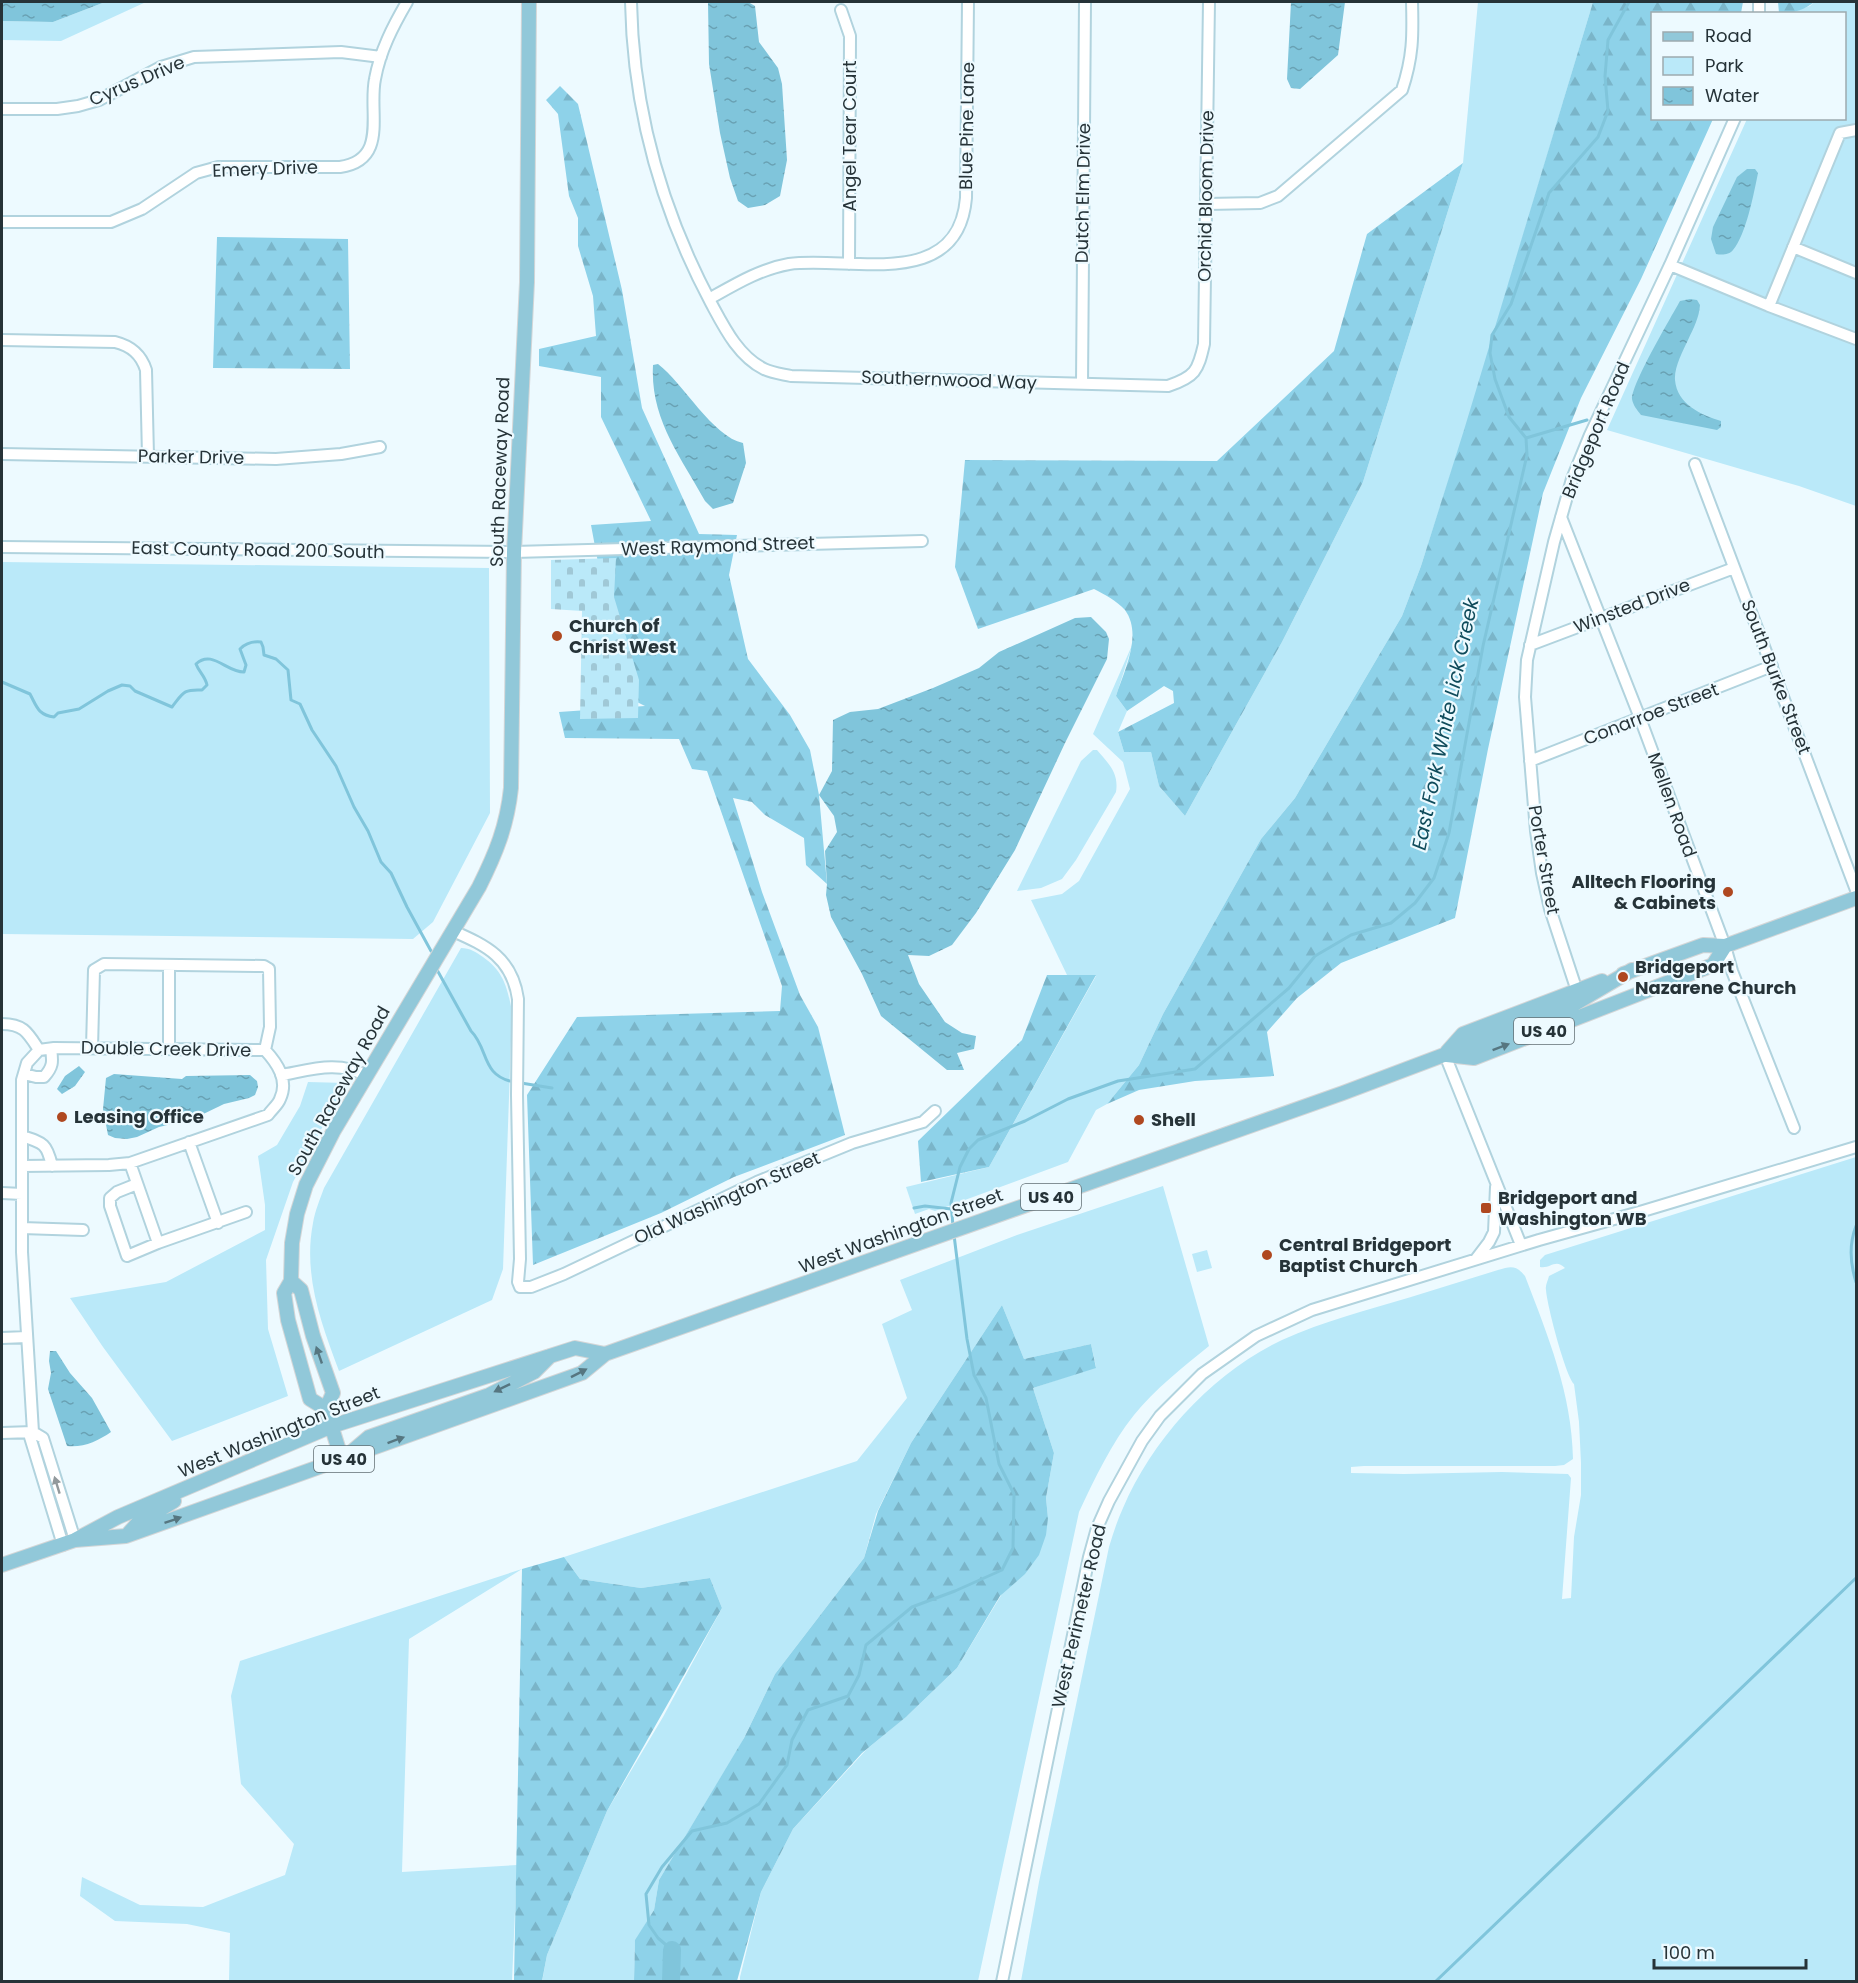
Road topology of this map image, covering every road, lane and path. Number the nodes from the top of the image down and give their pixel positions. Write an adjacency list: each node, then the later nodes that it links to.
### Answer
1 (407, 2): 9 (street)
2 (529, 2): 32 (main road, South Raceway Road)
3 (631, 2): 19 (street, Southernwood Way)
4 (968, 2): 16 (street, Blue Pine Lane)
5 (1085, 2): 24 (street, Dutch Elm Drive)
6 (1209, 2): 13 (street, Orchid Bloom Drive)
7 (1412, 2): 13 (street)
8 (841, 10): 16 (street, Angel Tear Court)
9 (381, 57): 10 (street, Cyrus Drive); 14 (street, Emery Drive)
10 (2, 109)
11 (1735, 120): 17 (street, Bridgeport Road)
12 (1857, 130): 15 (street)
13 (1207, 204): 23 (street, Orchid Bloom Drive)
14 (2, 222)
15 (1793, 247): 18 (street); 20 (street)
16 (849, 264): 19 (street)
17 (1670, 265): 20 (street); 29 (street, Bridgeport Road)
18 (1857, 273)
19 (709, 299): 24 (street, Southernwood Way)
20 (1769, 306): 21 (street)
21 (1857, 339)
22 (2, 340): 27 (street)
23 (1182, 381): 24 (street, Southernwood Way)
24 (1082, 384)
25 (380, 447): 27 (street, Parker Drive)
26 (2, 454): 27 (street, Parker Drive)
27 (148, 456)
28 (1695, 464): 33 (street, South Burke Street)
29 (1561, 517): 34 (street, Mellen Road); 35 (street, Bridgeport Road)
30 (922, 541): 32 (street, West Raymond Street)
31 (2, 547): 32 (street, East County Road 200 South)
32 (514, 552): 41 (main road, South Raceway Road)
33 (1734, 568): 34 (street, Winsted Drive); 36 (street, South Burke Street)
34 (1601, 618): 35 (street, Winsted Drive); 37 (street, Mellen Road)
35 (1530, 645): 38 (street, Bridgeport Road)
36 (1772, 666): 37 (street, Conarroe Street); 39 (street, South Burke Street)
37 (1640, 718): 38 (street, Conarroe Street); 42 (street, Mellen Road)
38 (1530, 761): 45 (street, Porter Street)
39 (1857, 890)
40 (1857, 898): 42 (main road, West Washington Street / US 40)
41 (453, 931): 55 (main road, South Raceway Road); 56 (street, Old Washington Street)
42 (1725, 946): 44 (main road, West Washington Street / US 40); 52 (main road, West Washington Street / US 40, one-way to 42); 57 (street, Mellen Road)
43 (169, 965): 48 (street); 49 (street); 51 (street)
44 (1632, 970): 45 (main road, West Washington Street / US 40); 52 (main road)
45 (1577, 991): 52 (main road, West Washington Street / US 40)
46 (2, 1024): 50 (street)
47 (51, 1048): 48 (street, Double Creek Drive); 50 (street, Double Creek Drive); 53 (street)
48 (92, 1048): 49 (street, Double Creek Drive)
49 (169, 1049): 51 (street, Double Creek Drive)
50 (39, 1050): 53 (street)
51 (265, 1050): 54 (street, Double Creek Drive)
52 (1445, 1054): 64 (street); 78 (main road, West Washington Street / US 40)
53 (24, 1074): 58 (street)
54 (281, 1075): 55 (street); 59 (street)
55 (366, 1076): 75 (main road, South Raceway Road)
56 (934, 1111)
57 (1794, 1128)
58 (22, 1136): 62 (street); 63 (street)
59 (189, 1142): 61 (street); 69 (street)
60 (1857, 1147): 73 (street, West Perimeter Road)
61 (130, 1163): 63 (street); 65 (street)
62 (22, 1166): 63 (street); 67 (street)
63 (52, 1166)
64 (1496, 1181): 73 (street); 74 (street)
65 (137, 1184): 72 (street); 72 (street)
66 (2, 1193): 67 (street)
67 (22, 1194): 70 (street)
68 (246, 1212): 69 (street)
69 (218, 1222): 72 (street)
70 (22, 1228): 71 (street); 76 (street)
71 (83, 1230)
72 (158, 1243)
73 (1521, 1245): 74 (street, West Perimeter Road)
74 (1475, 1260): 91 (street, West Perimeter Road)
75 (291, 1281): 80 (main road, South Raceway Road, one-way to 75); 80 (main road, South Raceway Road)
76 (27, 1337): 77 (street); 82 (street)
77 (2, 1338)
78 (605, 1354): 79 (main road, West Washington Street / US 40); 86 (main road, West Washington Street / US 40, one-way to 78)
79 (550, 1356): 81 (main road, West Washington Street / US 40); 86 (main road, one-way to 86)
80 (326, 1409): 81 (main road, South Raceway Road)
81 (332, 1426): 86 (main road, South Raceway Road); 87 (main road, West Washington Street / US 40); 88 (main road)
82 (33, 1431): 83 (street); 84 (street); 85 (street)
83 (2, 1433)
84 (47, 1452): 85 (street); 89 (street, one-way to 84)
85 (35, 1455): 89 (street)
86 (342, 1460): 88 (main road, West Washington Street / US 40, one-way to 86)
87 (150, 1503): 88 (main road); 89 (main road, West Washington Street / US 40)
88 (126, 1536): 89 (main road, West Washington Street / US 40)
89 (69, 1542): 90 (main road, West Washington Street / US 40)
90 (2, 1565)
91 (1002, 1982)

